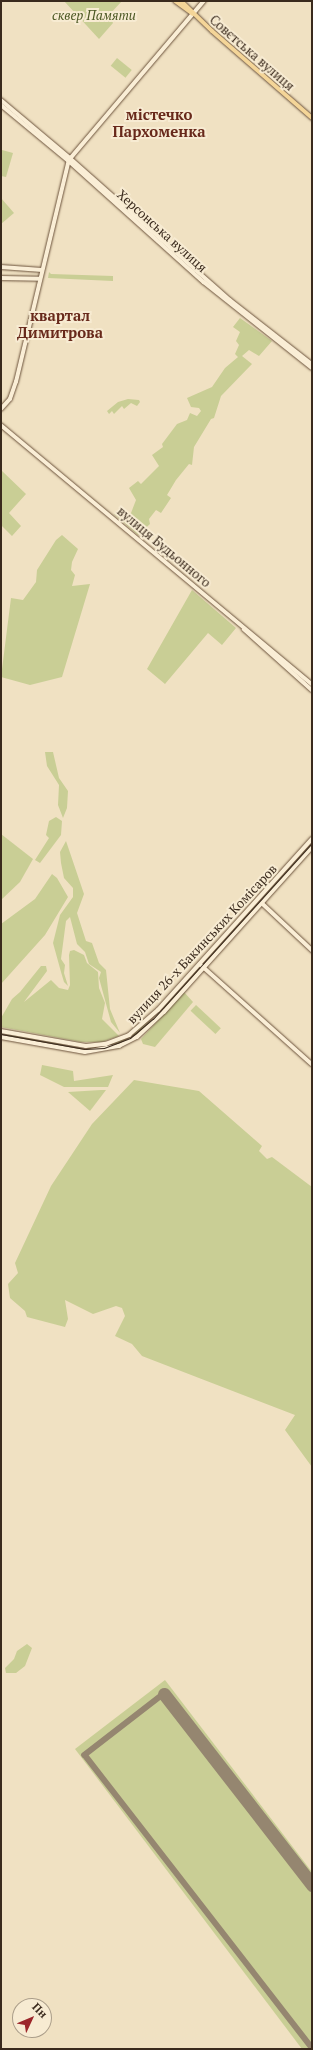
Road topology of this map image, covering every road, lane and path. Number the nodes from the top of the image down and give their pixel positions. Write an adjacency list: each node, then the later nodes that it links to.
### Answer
1 (175, 1): 4 (main road)
2 (181, 1): 4 (main road, Совєтська вулиця)
3 (204, 1): 4 (street)
4 (193, 14): 7 (main road, Совєтська вулиця); 8 (street)
5 (1, 100): 8 (street, Херсонська вулиця)
6 (1, 105): 8 (street, Херсонська вулиця)
7 (312, 118)
8 (70, 160): 10 (street); 13 (street, Херсонська вулиця); 14 (street, Херсонська вулиця)
9 (1, 266): 10 (street)
10 (42, 270): 12 (street)
11 (1, 278): 12 (street)
12 (40, 279): 15 (street)
13 (312, 364)
14 (312, 368)
15 (1, 409)
16 (1, 425): 17 (street, вулиця Будьонного)
17 (243, 628): 18 (street, вулиця Будьонного); 19 (street, вулиця Будьонного)
18 (312, 684)
19 (312, 690)
20 (311, 841): 22 (street, вулиця 26-х Бакинських Комісаров)
21 (312, 847): 23 (street, вулиця 26-х Бакинських Комісаров)
22 (259, 899): 23 (street); 25 (street, вулиця 26-х Бакинських Комісаров)
23 (263, 904): 24 (street); 26 (street, вулиця 26-х Бакинських Комісаров)
24 (312, 950)
25 (200, 964): 26 (street); 27 (street, вулиця 26-х Бакинських Комісаров)
26 (205, 968): 28 (street, вулиця 26-х Бакинських Комісаров); 37 (street)
27 (160, 1008): 28 (street); 29 (street, вулиця 26-х Бакинських Комісаров)
28 (164, 1012): 30 (street, вулиця 26-х Бакинських Комісаров)
29 (151, 1017): 30 (street); 34 (street, вулиця 26-х Бакинських Комісаров)
30 (155, 1021): 36 (street, вулиця 26-х Бакинських Комісаров)
31 (1, 1031): 33 (street, вулиця 26-х Бакинських Комісаров)
32 (1, 1037): 35 (street, вулиця 26-х Бакинських Комісаров)
33 (64, 1043): 34 (street, вулиця 26-х Бакинських Комісаров); 35 (street)
34 (86, 1046): 36 (street)
35 (63, 1049): 36 (street, вулиця 26-х Бакинських Комісаров)
36 (85, 1052)
37 (312, 1064)

